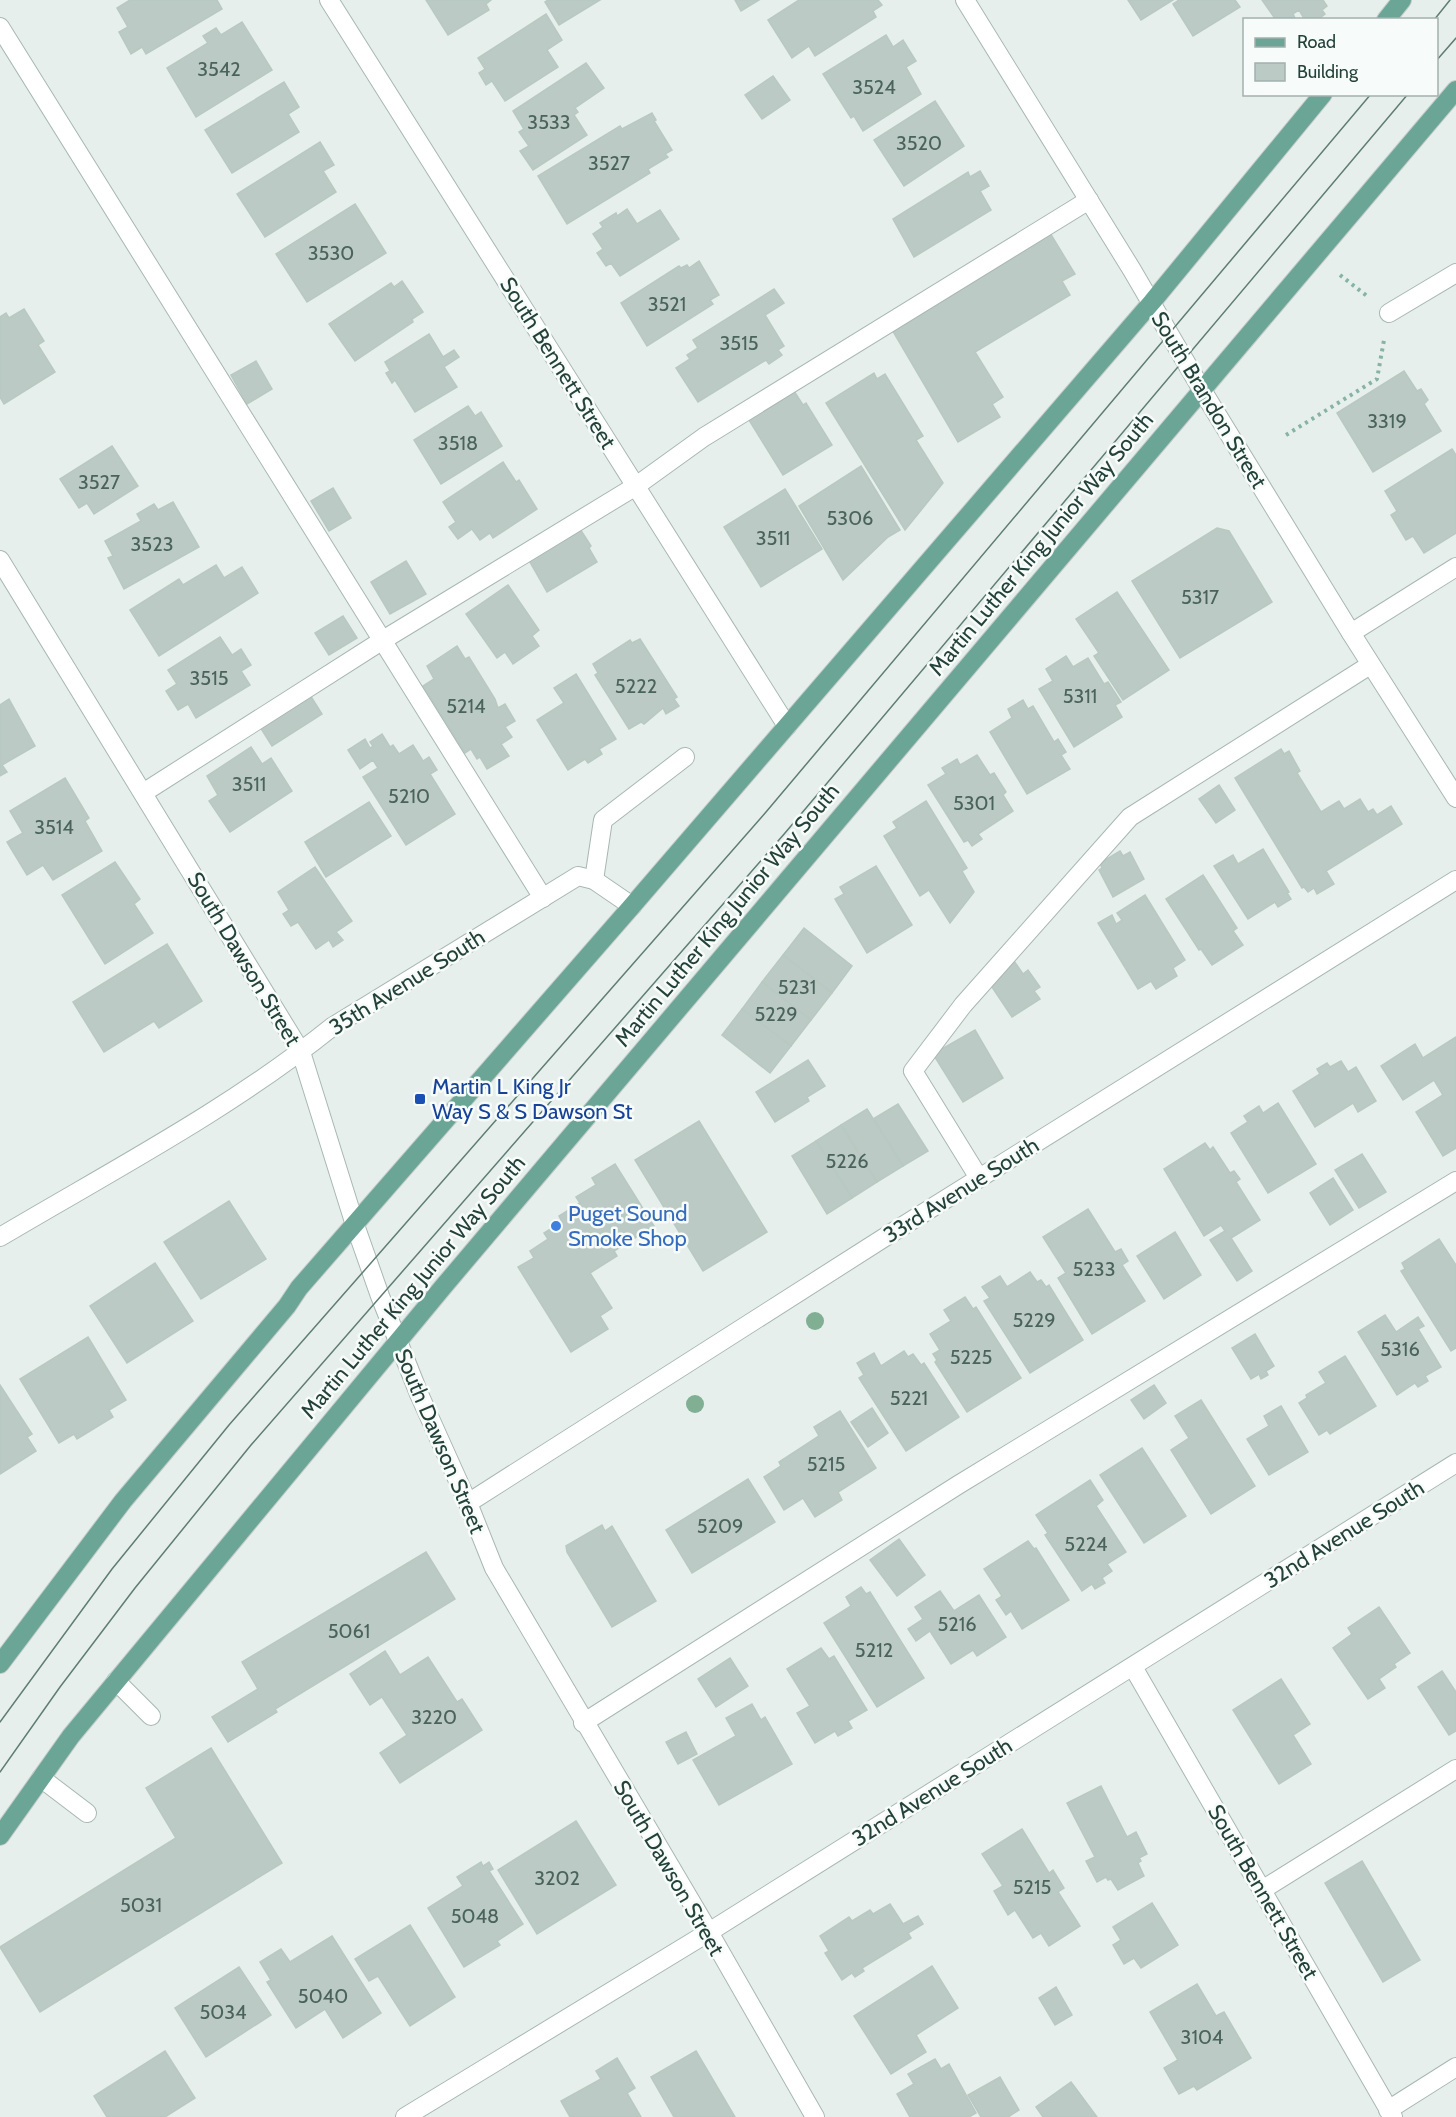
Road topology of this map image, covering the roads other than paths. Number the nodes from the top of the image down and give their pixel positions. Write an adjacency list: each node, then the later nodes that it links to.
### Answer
1 (329, 0): 13 (street, South Bennett Street)
2 (964, 0): 8 (street, South Brandon Street)
3 (1402, 0): 4 (main road)
4 (1388, 18)
5 (0, 27): 17 (street)
6 (1456, 90): 12 (main road, Martin Luther King Junior Way South)
7 (1321, 96): 10 (main road)
8 (1089, 200): 10 (street, South Brandon Street); 13 (street)
9 (1456, 273): 11 (street)
10 (1152, 302): 12 (street, South Brandon Street); 19 (main road)
11 (1389, 314)
12 (1202, 390): 16 (street, South Brandon Street); 32 (main road, Martin Luther King Junior Way South)
13 (636, 486): 17 (street); 19 (street, South Bennett Street)
14 (0, 560): 21 (street, South Dawson Street)
15 (1456, 567): 16 (street)
16 (1351, 633): 18 (street, South Brandon Street)
17 (383, 640): 21 (street); 25 (street)
18 (1370, 665): 22 (street, South Brandon Street); 28 (street)
19 (787, 726): 26 (main road)
20 (685, 757): 23 (street)
21 (143, 793): 27 (street, South Dawson Street)
22 (1456, 798)
23 (594, 880): 25 (street, 35th Avenue South); 26 (street)
24 (1456, 880): 28 (street, 33rd Avenue South)
25 (543, 898): 27 (street, 35th Avenue South)
26 (632, 906): 30 (main road)
27 (301, 1052): 30 (street, South Dawson Street); 31 (street, 35th Avenue South)
28 (980, 1178): 34 (street, 33rd Avenue South)
29 (1456, 1180): 39 (street)
30 (355, 1225): 32 (street, South Dawson Street); 35 (main road)
31 (0, 1237)
32 (398, 1342): 34 (street, South Dawson Street); 37 (main road, Martin Luther King Junior Way South)
33 (1456, 1463): 36 (street, 32nd Avenue South)
34 (468, 1503): 39 (street, South Dawson Street)
35 (0, 1664)
36 (1133, 1666): 44 (street, South Bennett Street); 45 (street, 32nd Avenue South)
37 (116, 1681): 38 (street); 41 (main road, Martin Luther King Junior Way South)
38 (151, 1716)
39 (583, 1723): 45 (street, South Dawson Street)
40 (1456, 1769): 44 (street)
41 (41, 1778): 42 (street); 43 (main road, Martin Luther King Junior Way South)
42 (87, 1813)
43 (0, 1836)
44 (1262, 1890): 47 (street, South Bennett Street)
45 (709, 1932): 48 (street, 32nd Avenue South); 49 (street, South Dawson Street)
46 (1456, 2067): 47 (street)
47 (1391, 2114)
48 (405, 2117)
49 (815, 2117)

